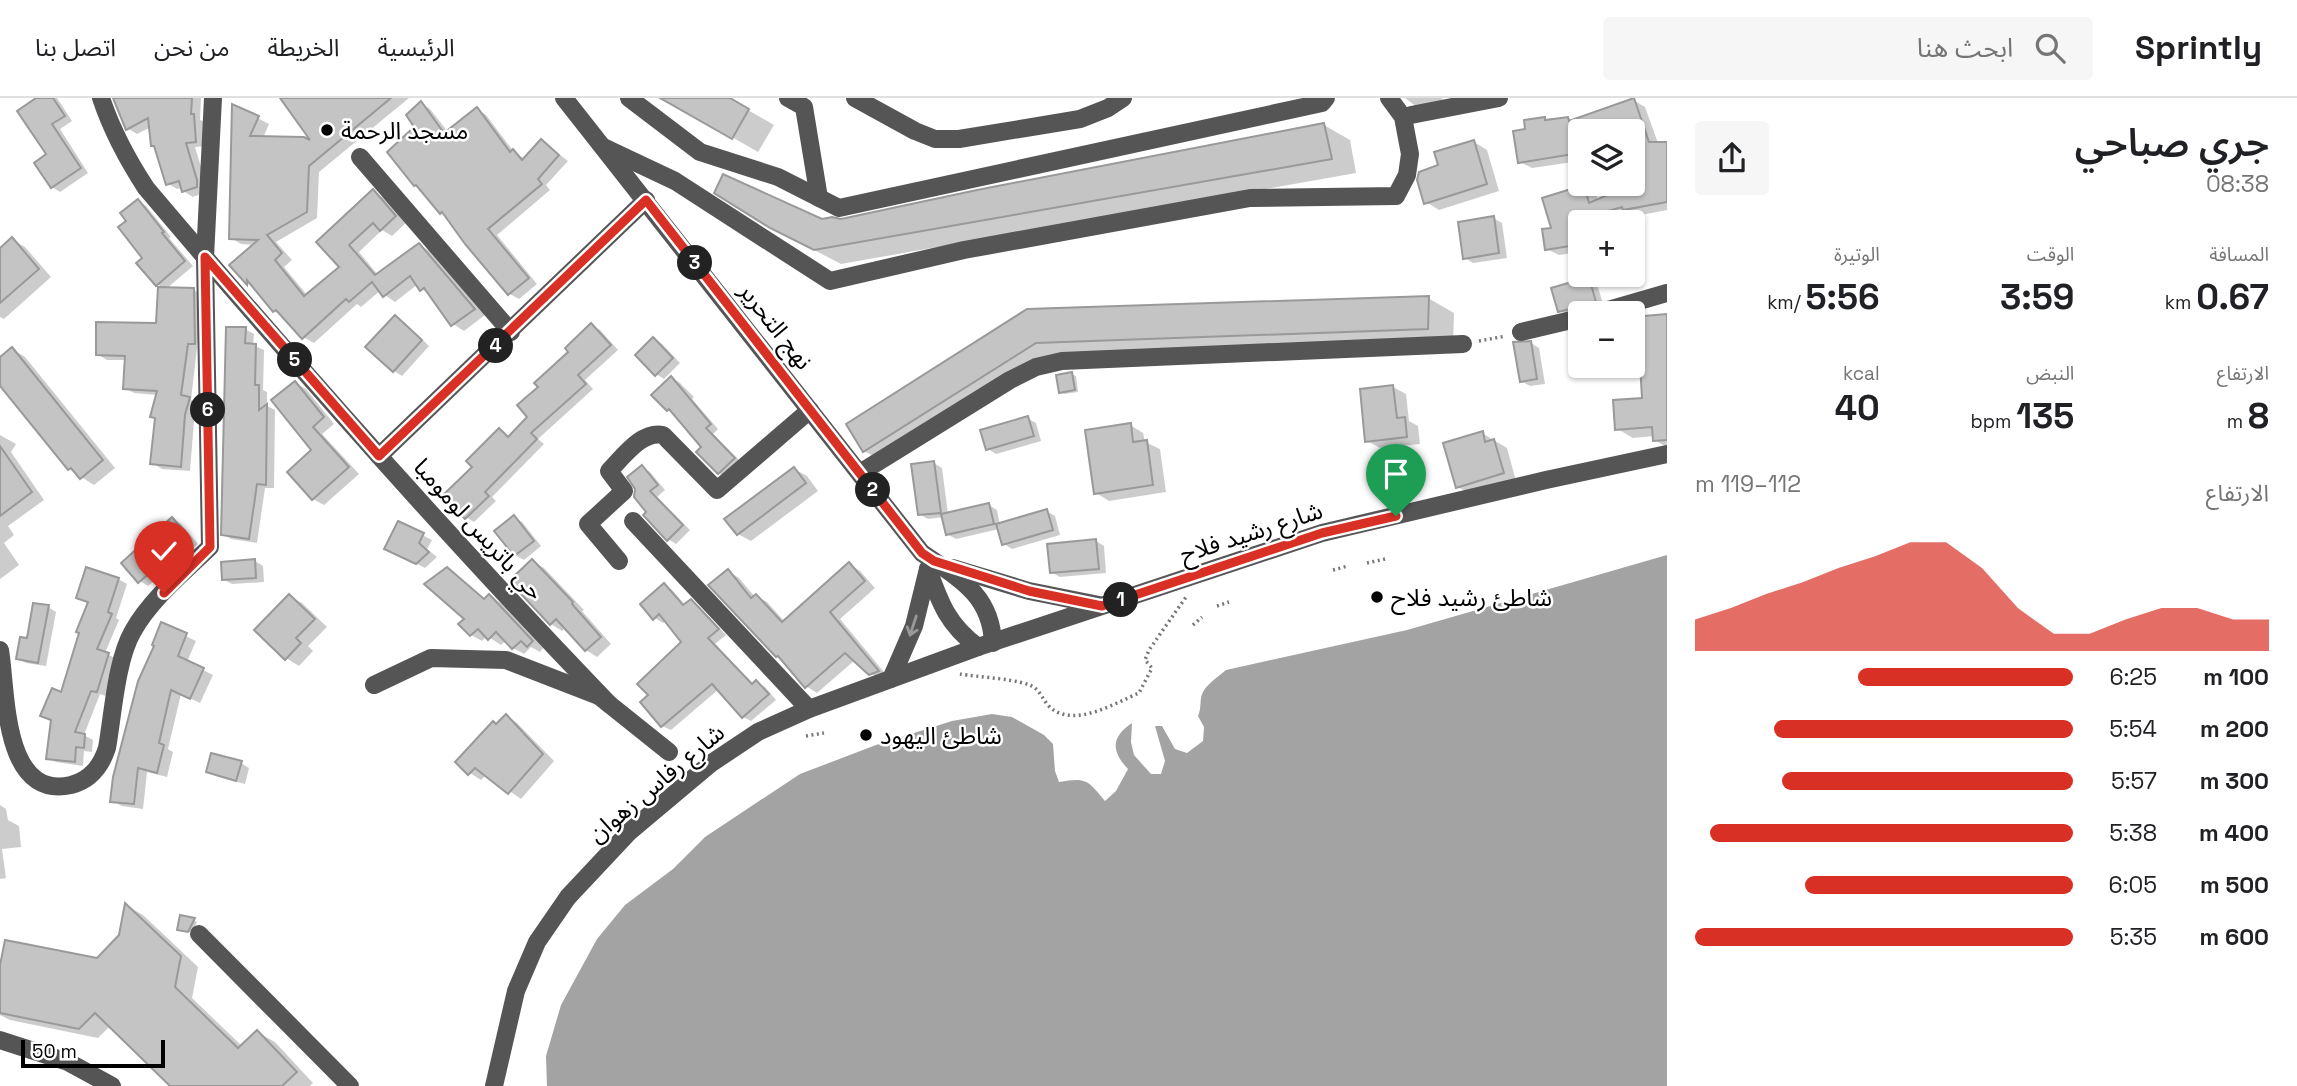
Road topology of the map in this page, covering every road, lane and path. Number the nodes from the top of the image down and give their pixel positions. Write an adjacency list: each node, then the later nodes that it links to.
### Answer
1 (101, 98): 16 (street, حي باتريس لومومبا)
2 (213, 98): 16 (street)
3 (564, 98): 12 (street, نهج التحرير)
4 (629, 98): 14 (street)
5 (788, 98): 14 (street)
6 (855, 98): 7 (street)
7 (1123, 98)
8 (1326, 98): 14 (street)
9 (1389, 98): 12 (street)
10 (1499, 98): 11 (street)
11 (1411, 115)
12 (603, 147): 15 (street, نهج التحرير)
13 (360, 157): 20 (street)
14 (820, 198)
15 (646, 200): 20 (street); 23 (street, نهج التحرير)
16 (205, 257): 25 (street, حي باتريس لومومبا); 41 (street)
17 (1667, 293): 18 (street)
18 (1639, 301)
19 (1568, 321): 21 (street)
20 (511, 332): 25 (street)
21 (1521, 332): 22 (path)
22 (1463, 344): 26 (street)
23 (810, 410): 26 (street, نهج التحرير); 29 (street)
24 (1667, 454): 36 (street, شارع رشيد فلاح)
25 (379, 456): 45 (street, حي باتريس لومومبا)
26 (860, 473): 30 (street, نهج التحرير)
27 (633, 521): 46 (street)
28 (1385, 559): 31 (path)
29 (619, 561)
30 (928, 561): 36 (street); 40 (street, نهج التحرير); 40 (street, نهج التحرير); 43 (street, one-way to 43)
31 (1367, 563)
32 (1348, 566): 33 (path)
33 (1333, 570)
34 (1186, 596): 42 (path)
35 (1229, 602): 37 (path)
36 (1102, 606): 40 (street, شارع رشيد فلاح)
37 (1217, 606)
38 (1202, 617): 39 (path)
39 (1193, 625)
40 (985, 645): 43 (street, شارع رفاس زهوان)
41 (0, 650)
42 (958, 674)
43 (891, 679): 46 (street, شارع رفاس زهوان)
44 (374, 685): 45 (street, حي باتريس لومومبا)
45 (608, 704): 49 (street, حي باتريس لومومبا)
46 (808, 709): 54 (street, شارع رفاس زهوان)
47 (824, 733): 48 (path)
48 (806, 736)
49 (669, 752)
50 (199, 934): 53 (street)
51 (0, 1040): 52 (street)
52 (112, 1086)
53 (350, 1086)
54 (494, 1086)

